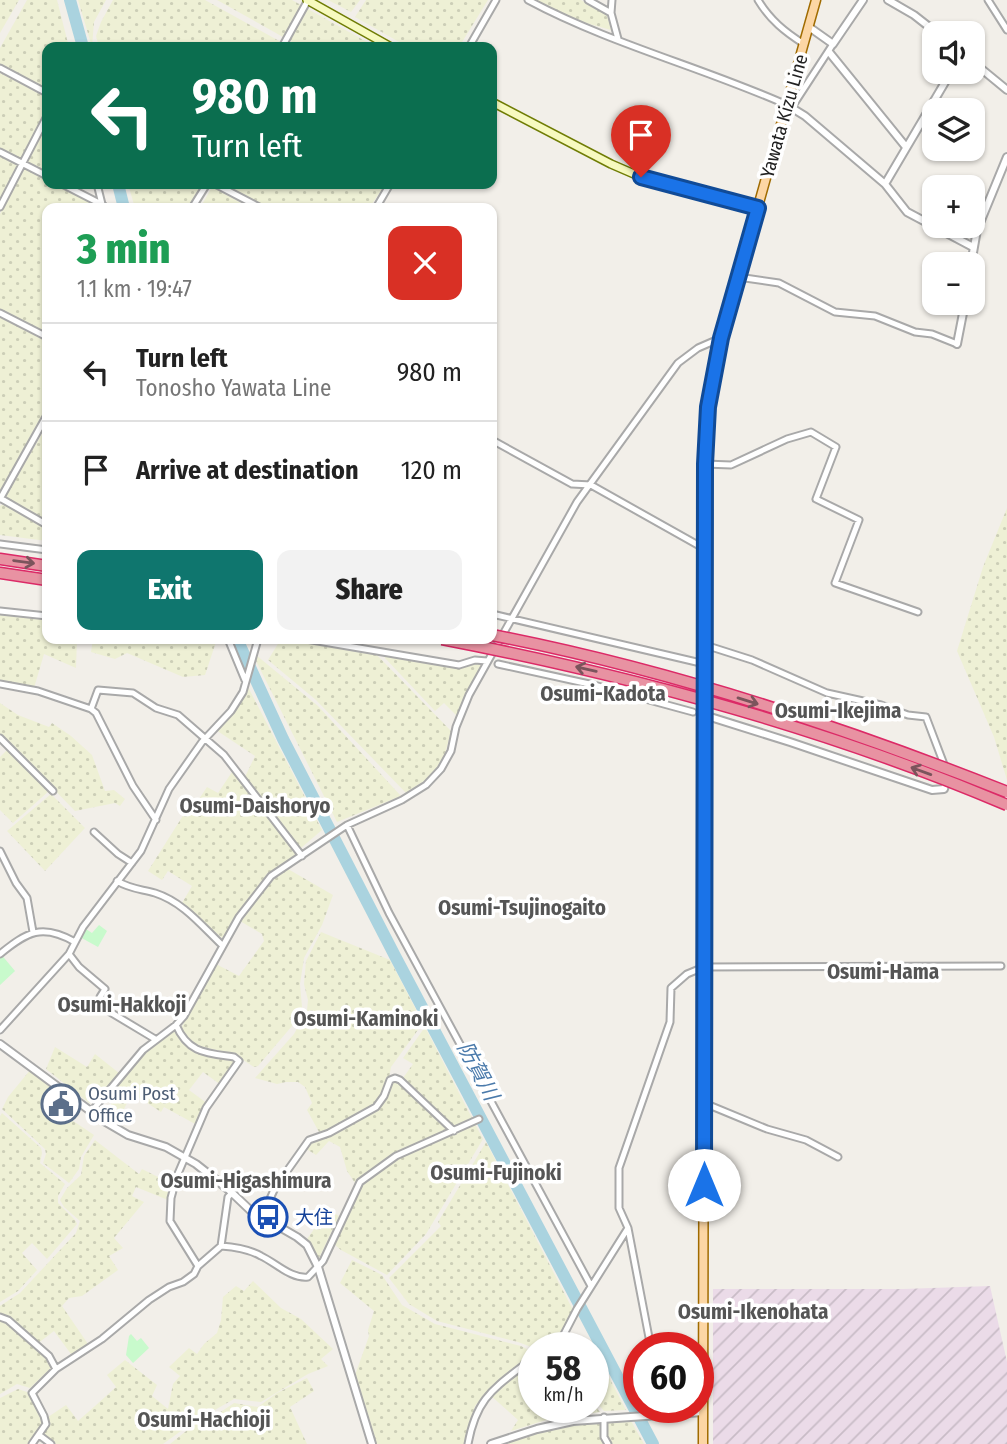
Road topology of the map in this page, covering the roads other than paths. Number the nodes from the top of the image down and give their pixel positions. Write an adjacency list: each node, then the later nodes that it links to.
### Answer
1 (308, 0): 16 (street); 17 (main road)
2 (496, 0): 18 (street)
3 (527, 0): 15 (street)
4 (588, 0): 11 (street)
5 (612, 0): 11 (street)
6 (758, 0): 19 (street)
7 (816, 0): 13 (main road, Yawata Kizu Line)
8 (863, 0): 20 (street)
9 (988, 0): 14 (street)
10 (893, 1): 12 (street)
11 (611, 13): 15 (street)
12 (922, 22)
13 (809, 27): 19 (main road, Yawata Kizu Line); 20 (street)
14 (1007, 30)
15 (618, 39): 28 (street)
16 (285, 42)
17 (382, 42)
18 (472, 42)
19 (804, 44): 28 (main road, Yawata Kizu Line)
20 (833, 44): 21 (street)
21 (829, 52): 28 (street); 30 (street)
22 (0, 68): 25 (street)
23 (985, 72): 26 (street)
24 (944, 84): 30 (street)
25 (42, 90)
26 (1007, 90)
27 (497, 105): 41 (main road)
28 (790, 106): 35 (street); 41 (main road, Yawata Kizu Line)
29 (42, 126): 33 (street)
30 (906, 147): 35 (street)
31 (0, 152): 33 (street)
32 (1007, 157): 42 (street)
33 (23, 164): 34 (street); 40 (street)
34 (42, 174)
35 (885, 184): 42 (street)
36 (71, 189): 38 (street)
37 (225, 189): 39 (street)
38 (96, 203)
39 (251, 203)
40 (0, 207)
41 (758, 208): 44 (main road, Yawata Kizu Line)
42 (973, 247): 43 (street)
43 (972, 252)
44 (738, 277): 48 (main road, Yawata Kizu Line); 49 (street)
45 (0, 313): 47 (street)
46 (963, 315): 49 (street)
47 (42, 334)
48 (721, 338): 52 (main road, Yawata Kizu Line); 53 (street)
49 (957, 344)
50 (42, 424): 54 (street)
51 (497, 443): 53 (street)
52 (705, 464): 58 (main road, Yawata Kizu Line); 64 (street)
53 (590, 485): 58 (street); 67 (street)
54 (0, 499): 55 (street)
55 (42, 522)
56 (0, 544): 57 (street)
57 (42, 549)
58 (705, 549): 75 (main road, Yawata Kizu Line)
59 (0, 559): 60 (highway, one-way to 60)
60 (42, 565)
61 (0, 573): 62 (highway)
62 (42, 579)
63 (0, 611): 65 (street)
64 (918, 612)
65 (42, 615)
66 (497, 615): 67 (street)
67 (511, 617): 69 (street); 78 (street)
68 (497, 636): 88 (highway, one-way to 88, bridge)
69 (497, 643)
70 (230, 644): 79 (street)
71 (256, 644): 79 (street)
72 (337, 644): 76 (street)
73 (465, 644): 89 (highway, one-way to 73, bridge)
74 (496, 644): 76 (street)
75 (705, 645): 78 (main road, Yawata Kizu Line); 86 (street)
76 (487, 661): 91 (street)
77 (498, 664): 82 (street)
78 (705, 664): 83 (main road, Yawata Kizu Line)
79 (245, 679): 85 (street)
80 (0, 684): 81 (street)
81 (91, 709): 85 (street); 90 (street)
82 (693, 712)
83 (705, 715): 86 (street); 103 (main road, Yawata Kizu Line)
84 (0, 738): 87 (street)
85 (205, 739): 90 (street); 94 (street)
86 (948, 776)
87 (53, 791)
88 (1007, 792)
89 (1007, 805)
90 (156, 820): 95 (street)
91 (347, 825): 94 (street); 120 (street)
92 (94, 832): 95 (street)
93 (0, 851): 97 (street)
94 (302, 856): 99 (street)
95 (132, 863): 96 (street)
96 (117, 881): 98 (street); 99 (street)
97 (33, 932): 98 (street); 100 (street)
98 (75, 942): 101 (street)
99 (222, 945): 104 (street)
100 (0, 954)
101 (69, 954): 105 (street); 106 (street)
102 (1001, 966): 103 (street)
103 (704, 967): 108 (main road, Yawata Kizu Line); 116 (street)
104 (176, 1025): 106 (street); 112 (street)
105 (0, 1030)
106 (155, 1039): 109 (street)
107 (0, 1044): 109 (street)
108 (704, 1103): 113 (street); 124 (main road, Yawata Kizu Line)
109 (91, 1111): 112 (street)
110 (480, 1119): 111 (street)
111 (454, 1131): 115 (street); 119 (street)
112 (184, 1157): 114 (street); 118 (street)
113 (838, 1157)
114 (232, 1193): 115 (street); 117 (street)
115 (261, 1218): 119 (street)
116 (628, 1228): 120 (street); 123 (street)
117 (222, 1246): 118 (street); 119 (street)
118 (198, 1266): 125 (street)
119 (318, 1267): 133 (street)
120 (591, 1286): 122 (street)
121 (0, 1317): 125 (street)
122 (565, 1332)
123 (648, 1332)
124 (703, 1332)
125 (56, 1368): 130 (street)
126 (518, 1370): 134 (street)
127 (564, 1423): 135 (street)
128 (604, 1423): 136 (street)
129 (703, 1423): 137 (main road, Yawata Kizu Line)
130 (39, 1435): 131 (street); 132 (street)
131 (32, 1444)
132 (51, 1444)
133 (372, 1444)
134 (468, 1444)
135 (491, 1444)
136 (608, 1444)
137 (703, 1444)

